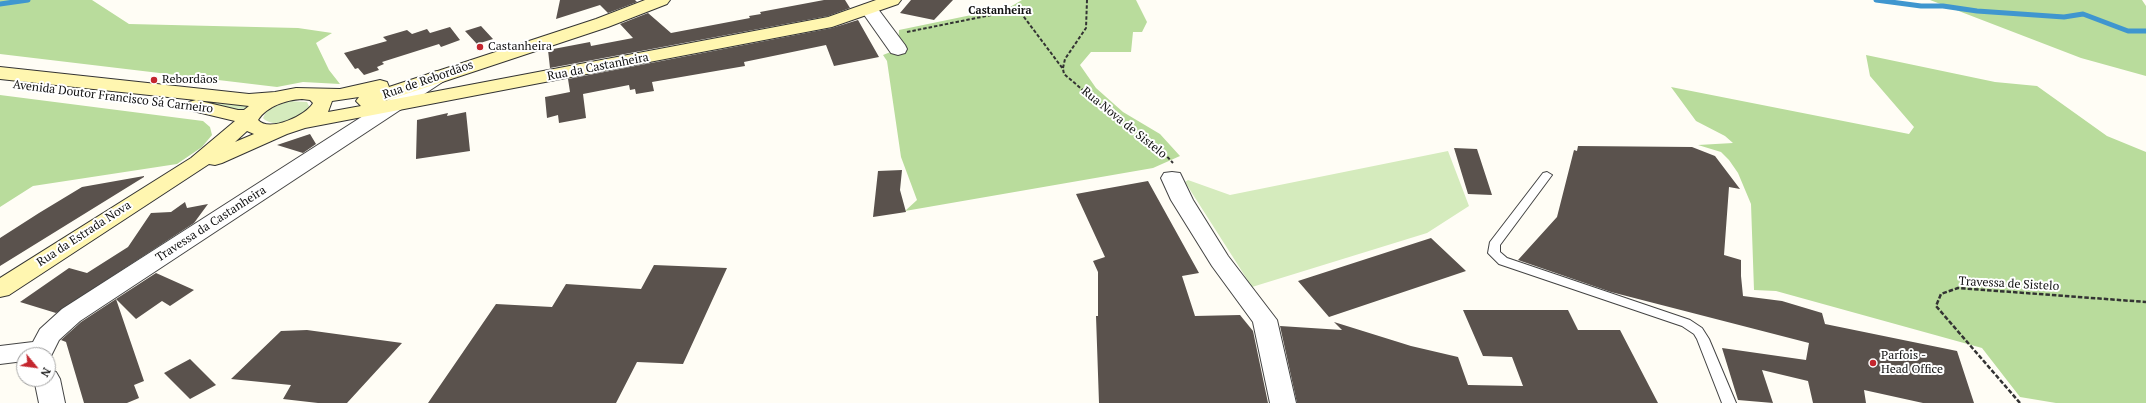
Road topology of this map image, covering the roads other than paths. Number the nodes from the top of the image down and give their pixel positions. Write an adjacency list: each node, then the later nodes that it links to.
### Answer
1 (644, 0): 9 (main road, Rua de Rebordãos)
2 (661, 0): 7 (main road, Rua de Rebordãos)
3 (892, 0): 4 (main road, Rua da Castanheira)
4 (870, 9): 5 (street); 10 (main road, Rua da Castanheira)
5 (893, 43)
6 (0, 73): 11 (main road, Avenida Doutor Francisco Sá Carneiro)
7 (442, 75): 10 (street); 12 (street, Travessa da Castanheira); 14 (main road, Rua de Rebordãos)
8 (0, 83): 13 (main road, Avenida Doutor Francisco Sá Carneiro)
9 (316, 95): 11 (main road, Rua de Rebordãos); 14 (main road)
10 (445, 97): 12 (main road, Rua da Castanheira)
11 (279, 98): 13 (main road, Rua da Estrada Nova)
12 (391, 108): 14 (main road, Rua da Castanheira); 19 (street, Travessa da Castanheira)
13 (249, 118): 14 (main road); 17 (main road, Rua da Estrada Nova)
14 (297, 124): 17 (main road, Rua da Estrada Nova)
15 (1547, 175): 25 (lane)
16 (1172, 178): 24 (street)
17 (169, 180): 18 (main road, Rua da Estrada Nova)
18 (0, 289)
19 (45, 347)
20 (16, 354): 21 (street)
21 (0, 355)
22 (49, 387): 23 (street)
23 (52, 403)
24 (1283, 403)
25 (1729, 403)

